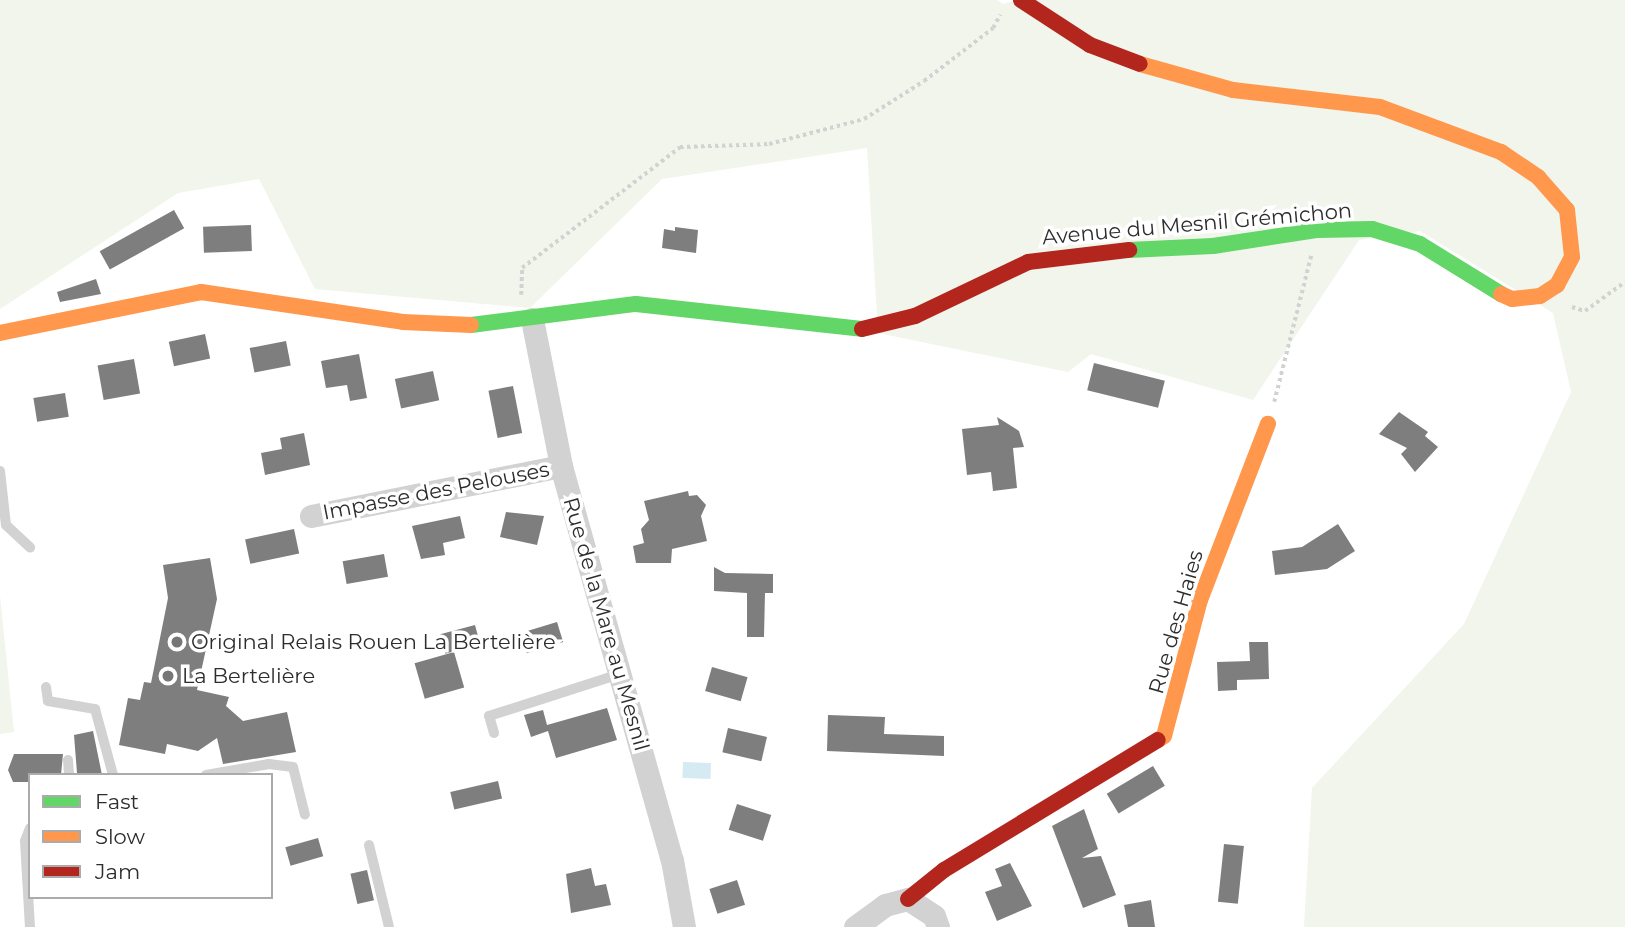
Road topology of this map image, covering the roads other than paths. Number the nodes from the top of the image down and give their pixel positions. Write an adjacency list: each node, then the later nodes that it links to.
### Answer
1 (1021, 0): 2 (street, Avenue du Mesnil Grémichon)
2 (526, 314): 3 (street, Avenue du Mesnil Grémichon); 5 (street, Rue de la Mare au Mesnil)
3 (0, 333)
4 (1268, 424): 21 (street, Rue des Haies)
5 (561, 466): 7 (street, Impasse des Pelouses); 9 (street, Rue de la Mare au Mesnil)
6 (0, 471): 8 (lane)
7 (311, 516)
8 (30, 547)
9 (620, 674): 11 (lane); 24 (street, Rue de la Mare au Mesnil)
10 (46, 687): 14 (lane)
11 (494, 733)
12 (68, 760): 13 (lane)
13 (69, 773)
14 (112, 773)
15 (217, 773): 16 (lane)
16 (305, 815)
17 (28, 833): 19 (lane)
18 (369, 845): 23 (lane)
19 (28, 893)
20 (28, 899): 22 (lane)
21 (908, 899): 25 (street); 26 (street)
22 (30, 927)
23 (388, 927)
24 (684, 927)
25 (855, 927)
26 (938, 927)

